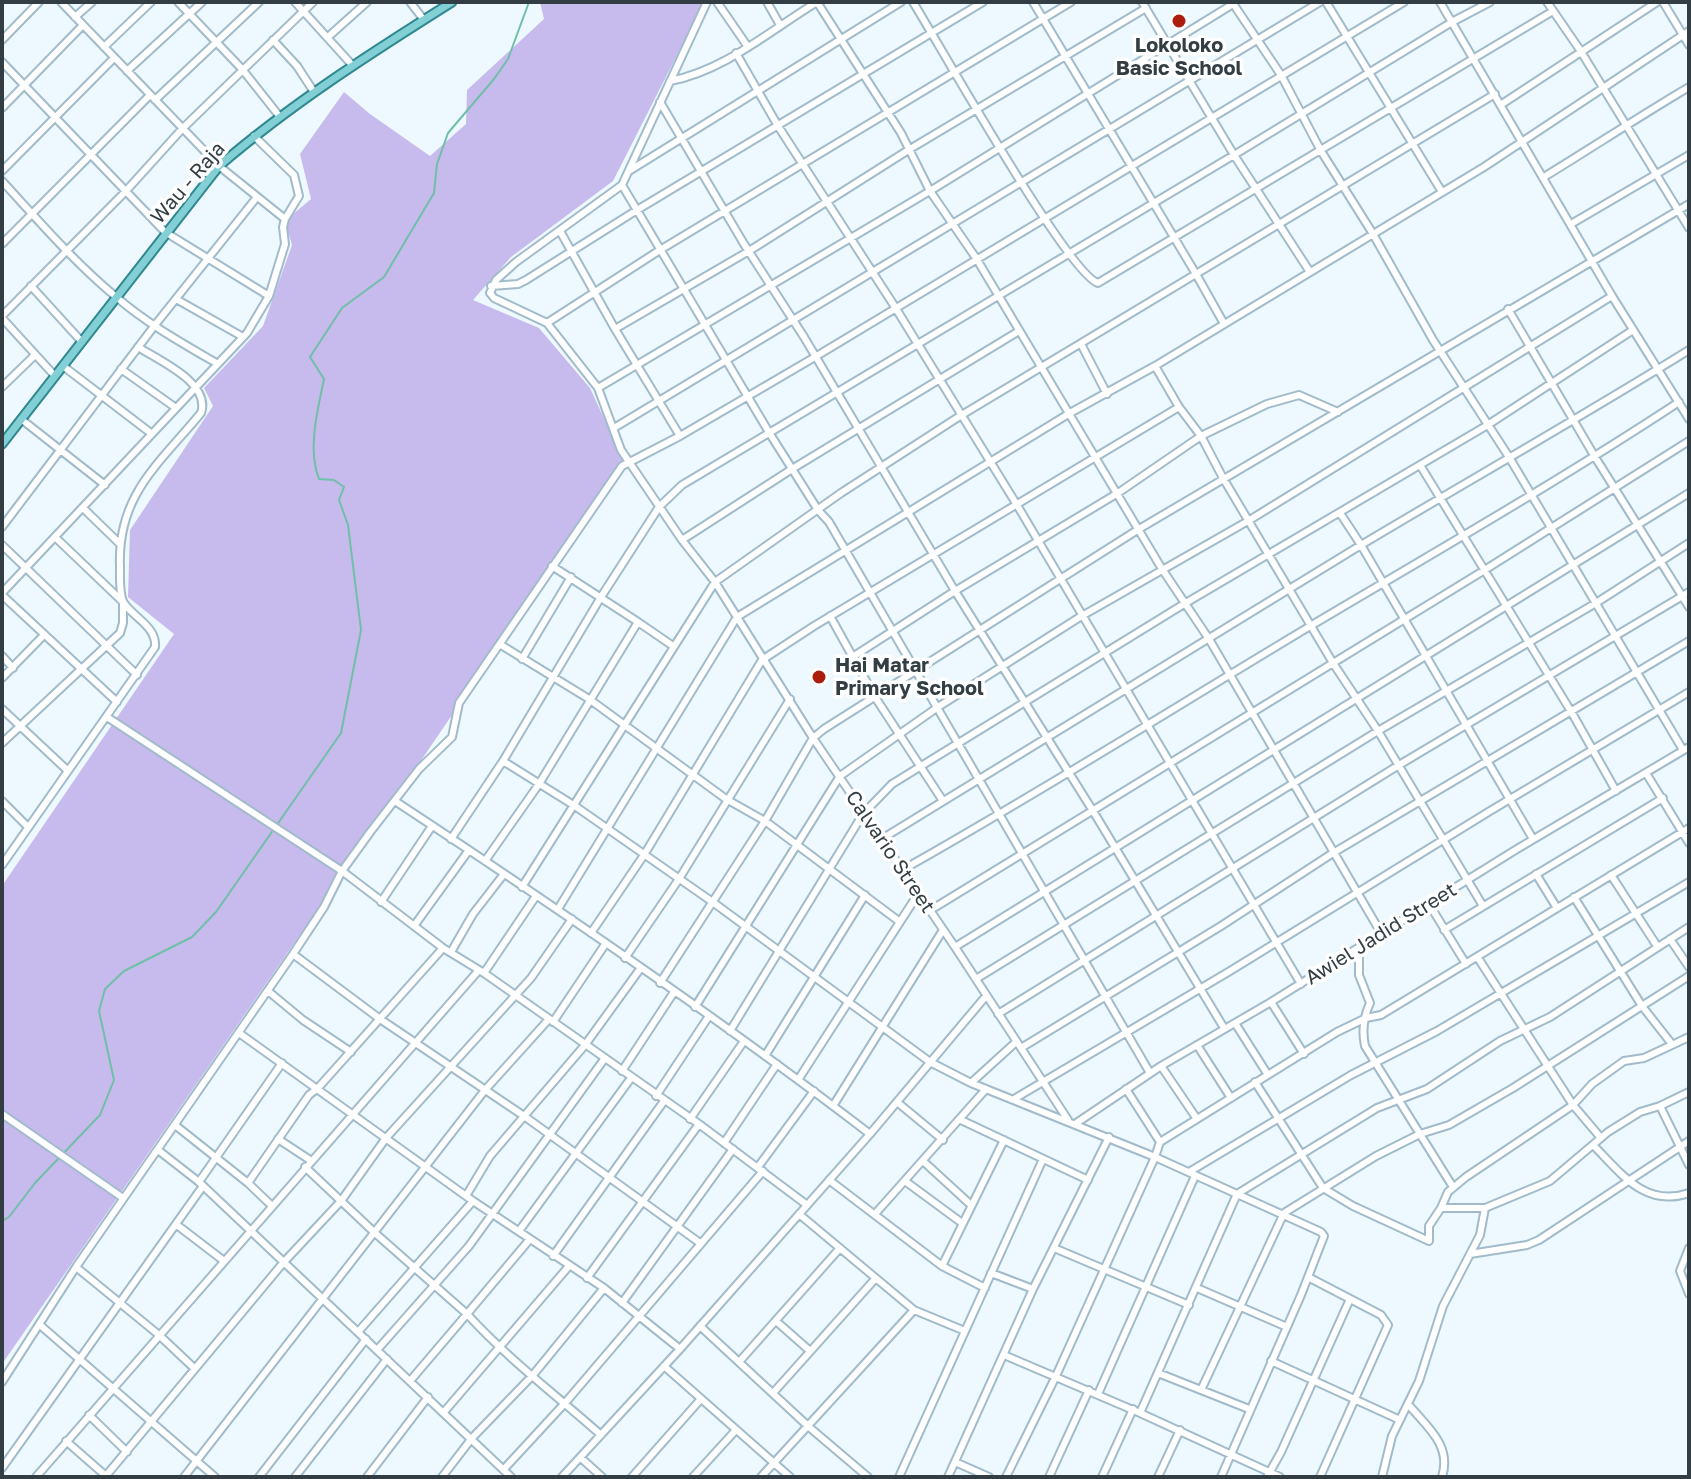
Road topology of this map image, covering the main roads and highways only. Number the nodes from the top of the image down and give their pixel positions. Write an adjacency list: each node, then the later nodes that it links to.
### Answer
1 (452, 2): 2 (main road, Wau - Raja)
2 (2, 443)

